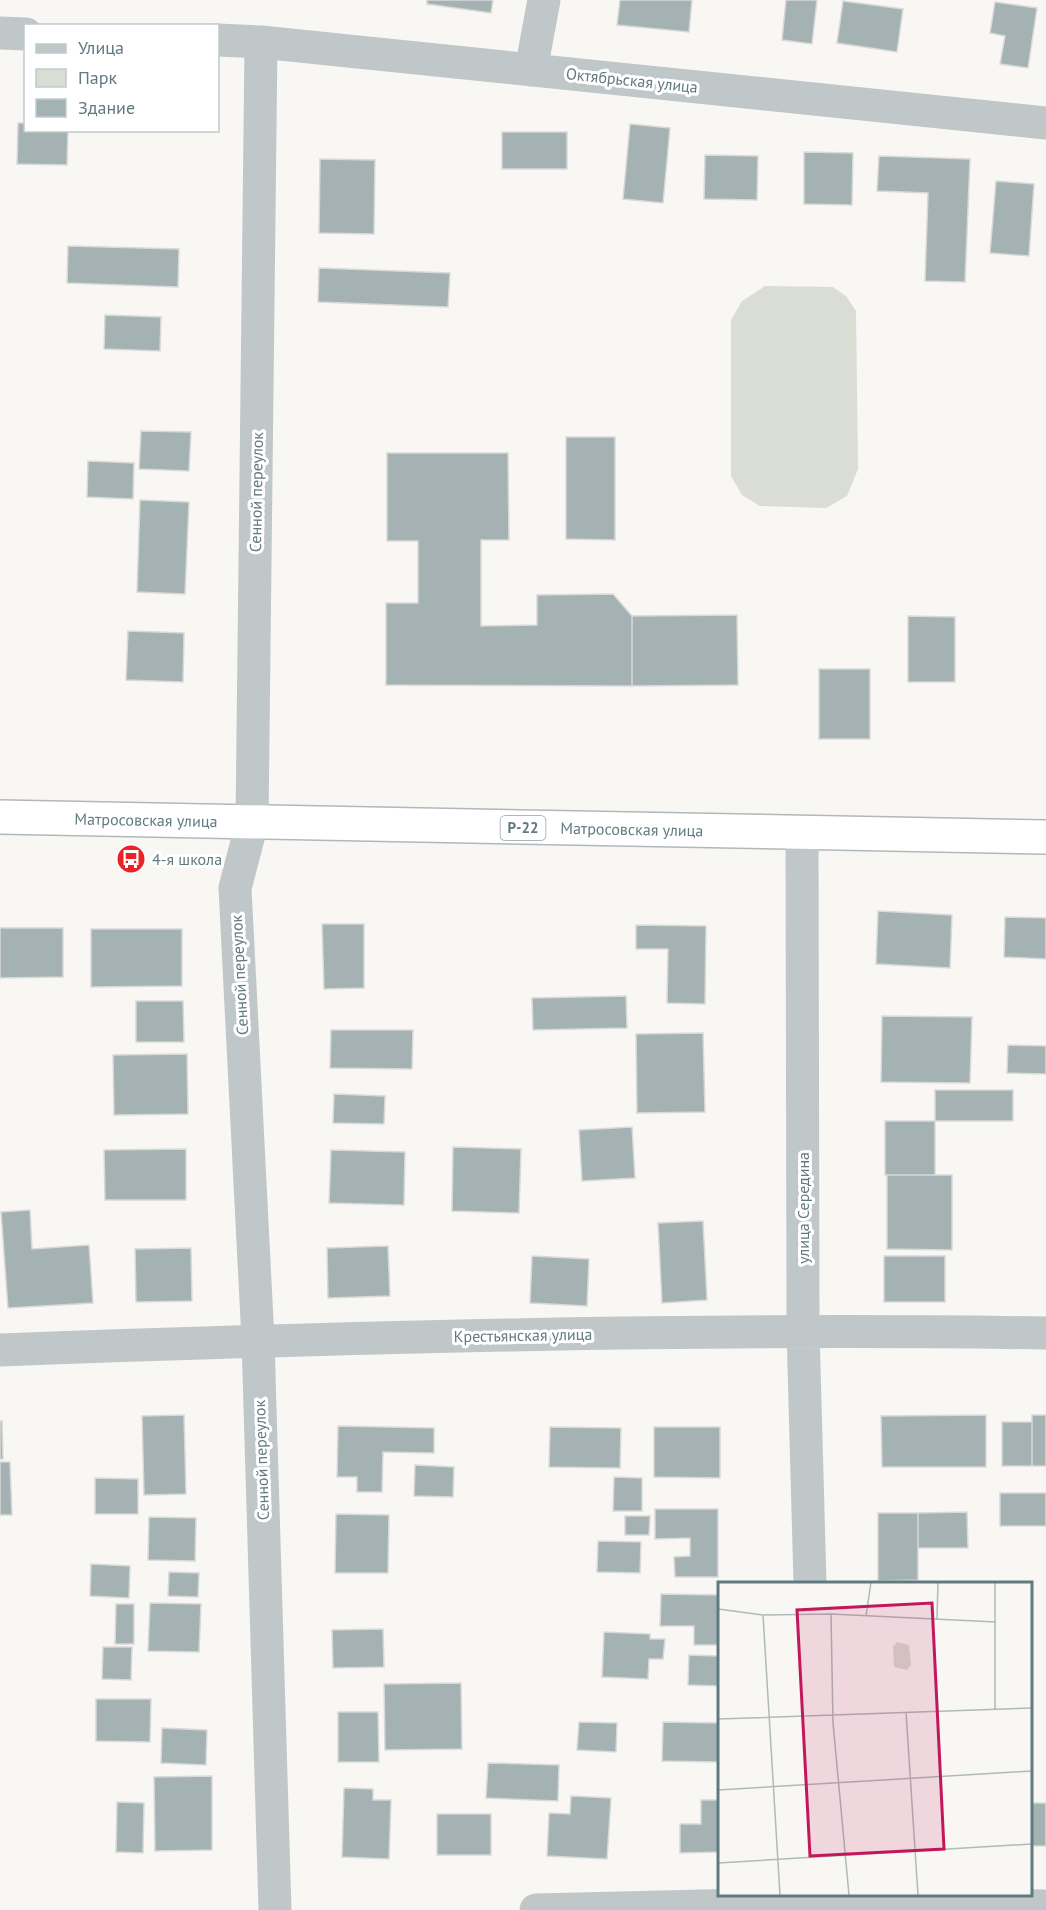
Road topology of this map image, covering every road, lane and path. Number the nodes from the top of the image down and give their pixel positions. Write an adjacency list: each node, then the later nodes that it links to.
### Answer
1 (544, 0): 6 (street)
2 (0, 33): 3 (street)
3 (24, 34)
4 (219, 40): 5 (street, Октябрьская улица)
5 (261, 42): 6 (street, Октябрьская улица); 9 (street, Сенной переулок)
6 (531, 70): 7 (street, Октябрьская улица)
7 (1046, 123)
8 (0, 817): 9 (highway, Матросовская улица / Р-22)
9 (252, 823): 10 (highway, Матросовская улица / Р-22); 14 (street, Сенной переулок)
10 (802, 833): 11 (highway, Матросовская улица / Р-22); 12 (street, улица Середина)
11 (1046, 837)
12 (803, 1330): 13 (street, Крестьянская улица); 14 (street, Крестьянская улица); 16 (street, улица Середина)
13 (1046, 1333)
14 (258, 1340): 15 (street, Крестьянская улица); 19 (street, Сенной переулок)
15 (0, 1350)
16 (810, 1582)
17 (820, 1902): 18 (street); 20 (street)
18 (1046, 1906)
19 (275, 1910)
20 (536, 1910)

